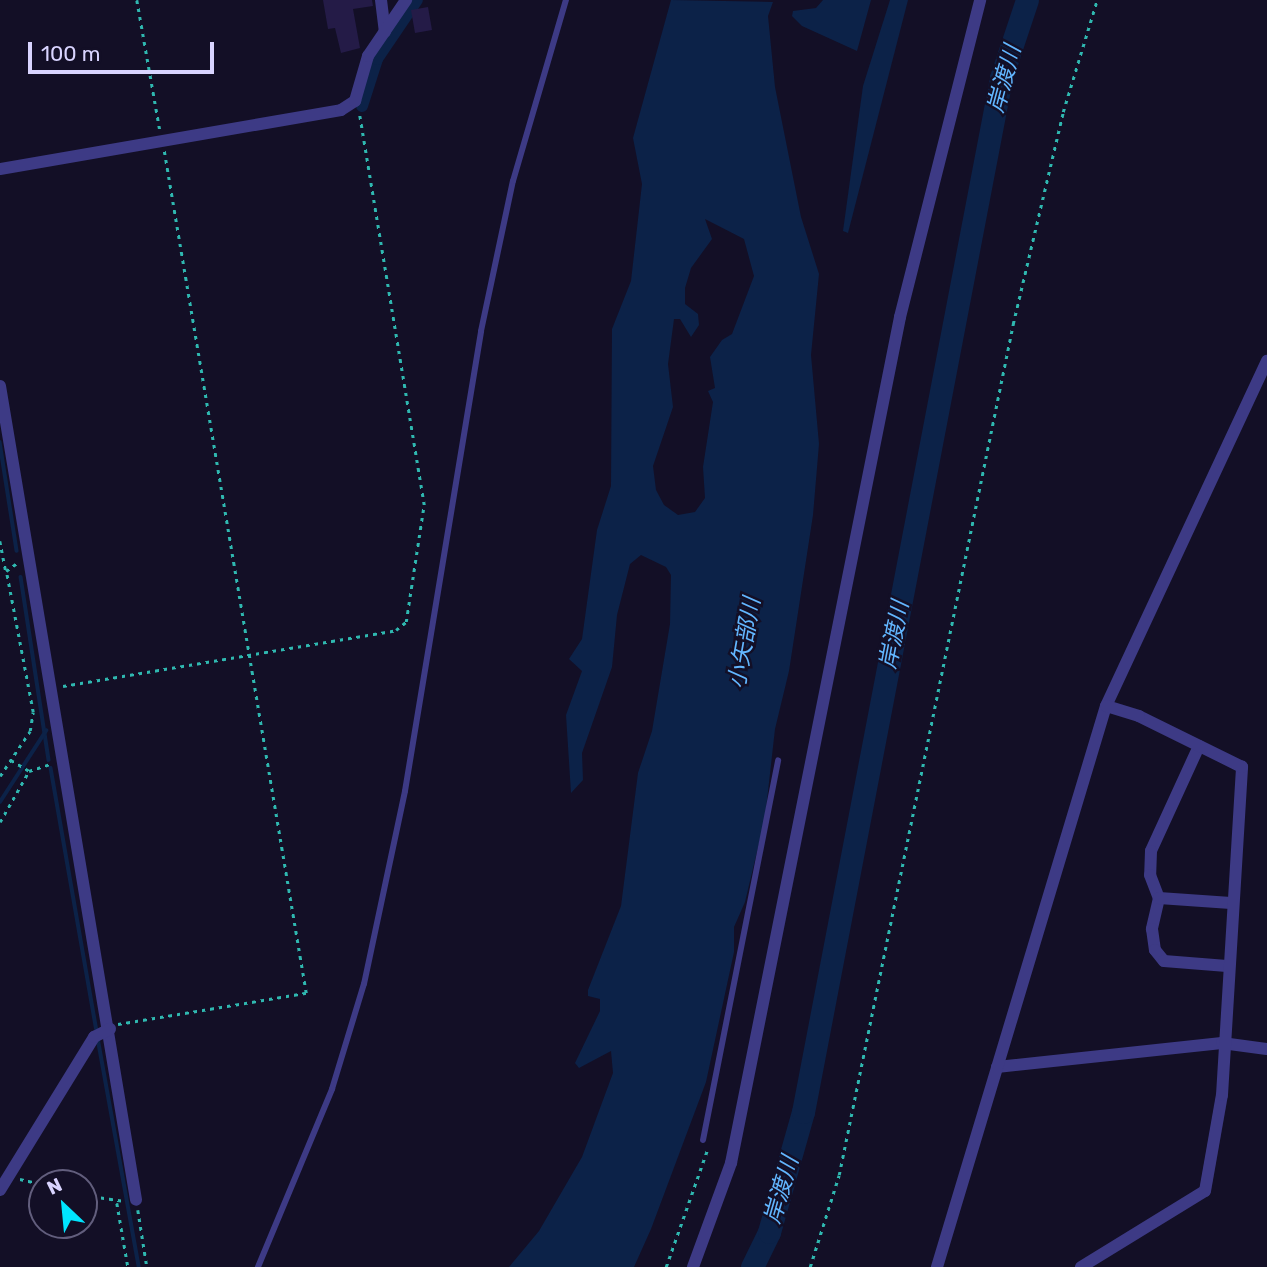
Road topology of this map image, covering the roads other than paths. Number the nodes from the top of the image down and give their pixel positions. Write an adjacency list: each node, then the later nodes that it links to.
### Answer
1 (381, 0): 5 (street)
2 (406, 0): 5 (street)
3 (566, 0): 22 (lane)
4 (980, 0): 23 (street)
5 (385, 32): 6 (street)
6 (0, 169)
7 (1267, 361): 9 (street)
8 (0, 386): 15 (street)
9 (1106, 706): 10 (street); 18 (street)
10 (1199, 746): 12 (street); 13 (street)
11 (778, 760): 19 (lane)
12 (1159, 898): 13 (street); 14 (street)
13 (1231, 903): 14 (street)
14 (1227, 966): 16 (street)
15 (103, 1033): 20 (street); 21 (street)
16 (1222, 1043): 17 (street); 18 (street); 25 (street)
17 (1267, 1049)
18 (997, 1067): 24 (street)
19 (703, 1140)
20 (0, 1190)
21 (136, 1200)
22 (258, 1267)
23 (693, 1267)
24 (937, 1267)
25 (1081, 1267)

